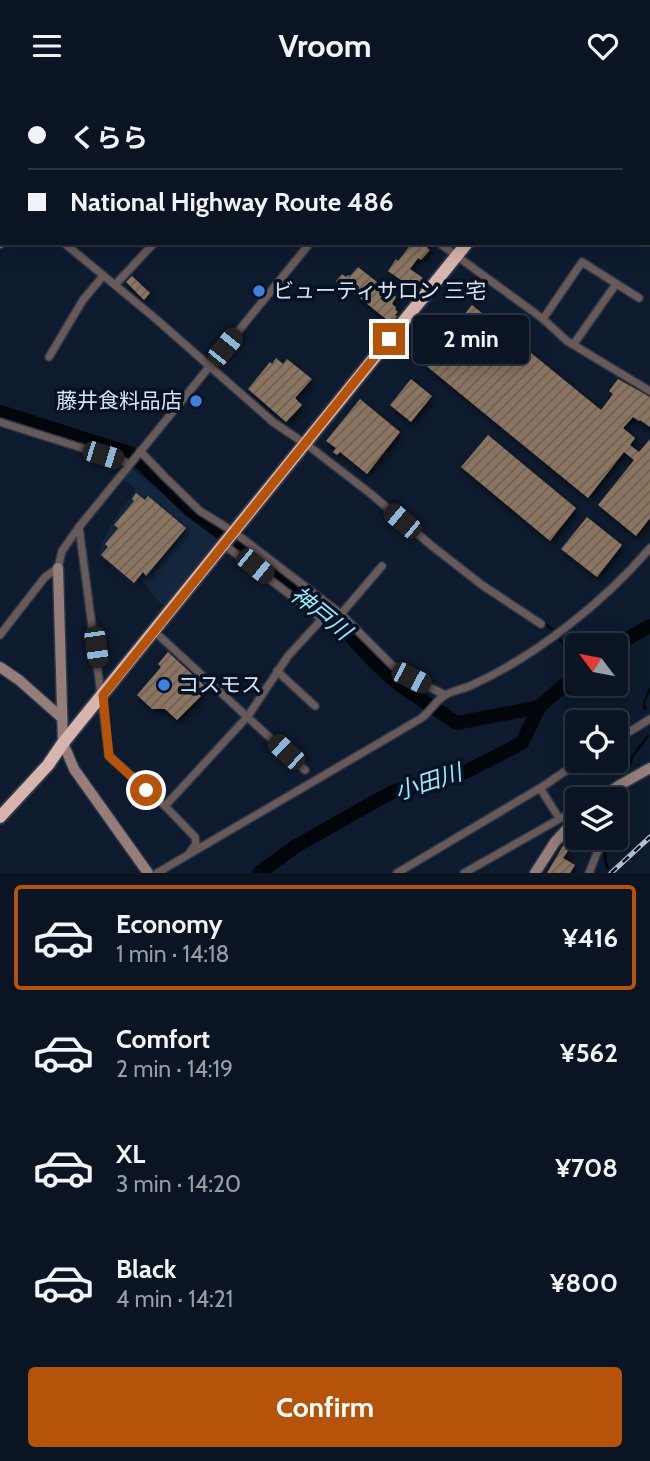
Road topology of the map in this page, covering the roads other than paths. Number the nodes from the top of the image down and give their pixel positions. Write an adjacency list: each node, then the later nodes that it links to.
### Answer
1 (66, 245): 7 (street)
2 (152, 245): 9 (street)
3 (308, 245): 14 (street)
4 (442, 245): 6 (street)
5 (465, 245): 6 (highway)
6 (457, 255): 11 (street); 17 (highway)
7 (103, 276): 9 (street); 13 (street)
8 (616, 283): 10 (street); 11 (street); 12 (street)
9 (115, 285): 14 (street)
10 (639, 298)
11 (543, 319): 12 (street)
12 (573, 345): 15 (street)
13 (49, 357)
14 (210, 365): 17 (street); 18 (street)
15 (650, 391)
16 (0, 422): 19 (street)
17 (303, 444): 21 (highway); 26 (street)
18 (139, 452): 19 (street); 21 (street)
19 (130, 463): 20 (street)
20 (79, 527): 24 (street); 31 (street)
21 (228, 538): 25 (street); 27 (highway); 30 (street)
22 (650, 548): 32 (street)
23 (382, 566): 25 (street)
24 (58, 568): 28 (street); 35 (street)
25 (341, 614): 32 (street)
26 (541, 624)
27 (154, 631): 31 (highway); 34 (street)
28 (0, 635)
29 (0, 667): 35 (street)
30 (277, 671): 33 (street); 34 (street)
31 (103, 695): 38 (highway); 44 (street)
32 (443, 697): 51 (street)
33 (314, 706)
34 (248, 716): 40 (street); 44 (street)
35 (62, 718): 38 (street)
36 (650, 719): 37 (street)
37 (628, 733)
38 (63, 743): 45 (highway); 47 (highway); 52 (street)
39 (650, 768): 42 (street)
40 (305, 770)
41 (565, 771): 43 (street)
42 (618, 786)
43 (539, 789): 48 (street); 54 (street)
44 (165, 806): 51 (street)
45 (0, 807)
46 (565, 815): 48 (street)
47 (0, 817)
48 (559, 818): 55 (street)
49 (565, 831): 56 (street)
50 (598, 850): 57 (street)
51 (189, 855): 53 (street)
52 (148, 873)
53 (157, 873)
54 (397, 873)
55 (464, 873)
56 (536, 873)
57 (589, 873)

